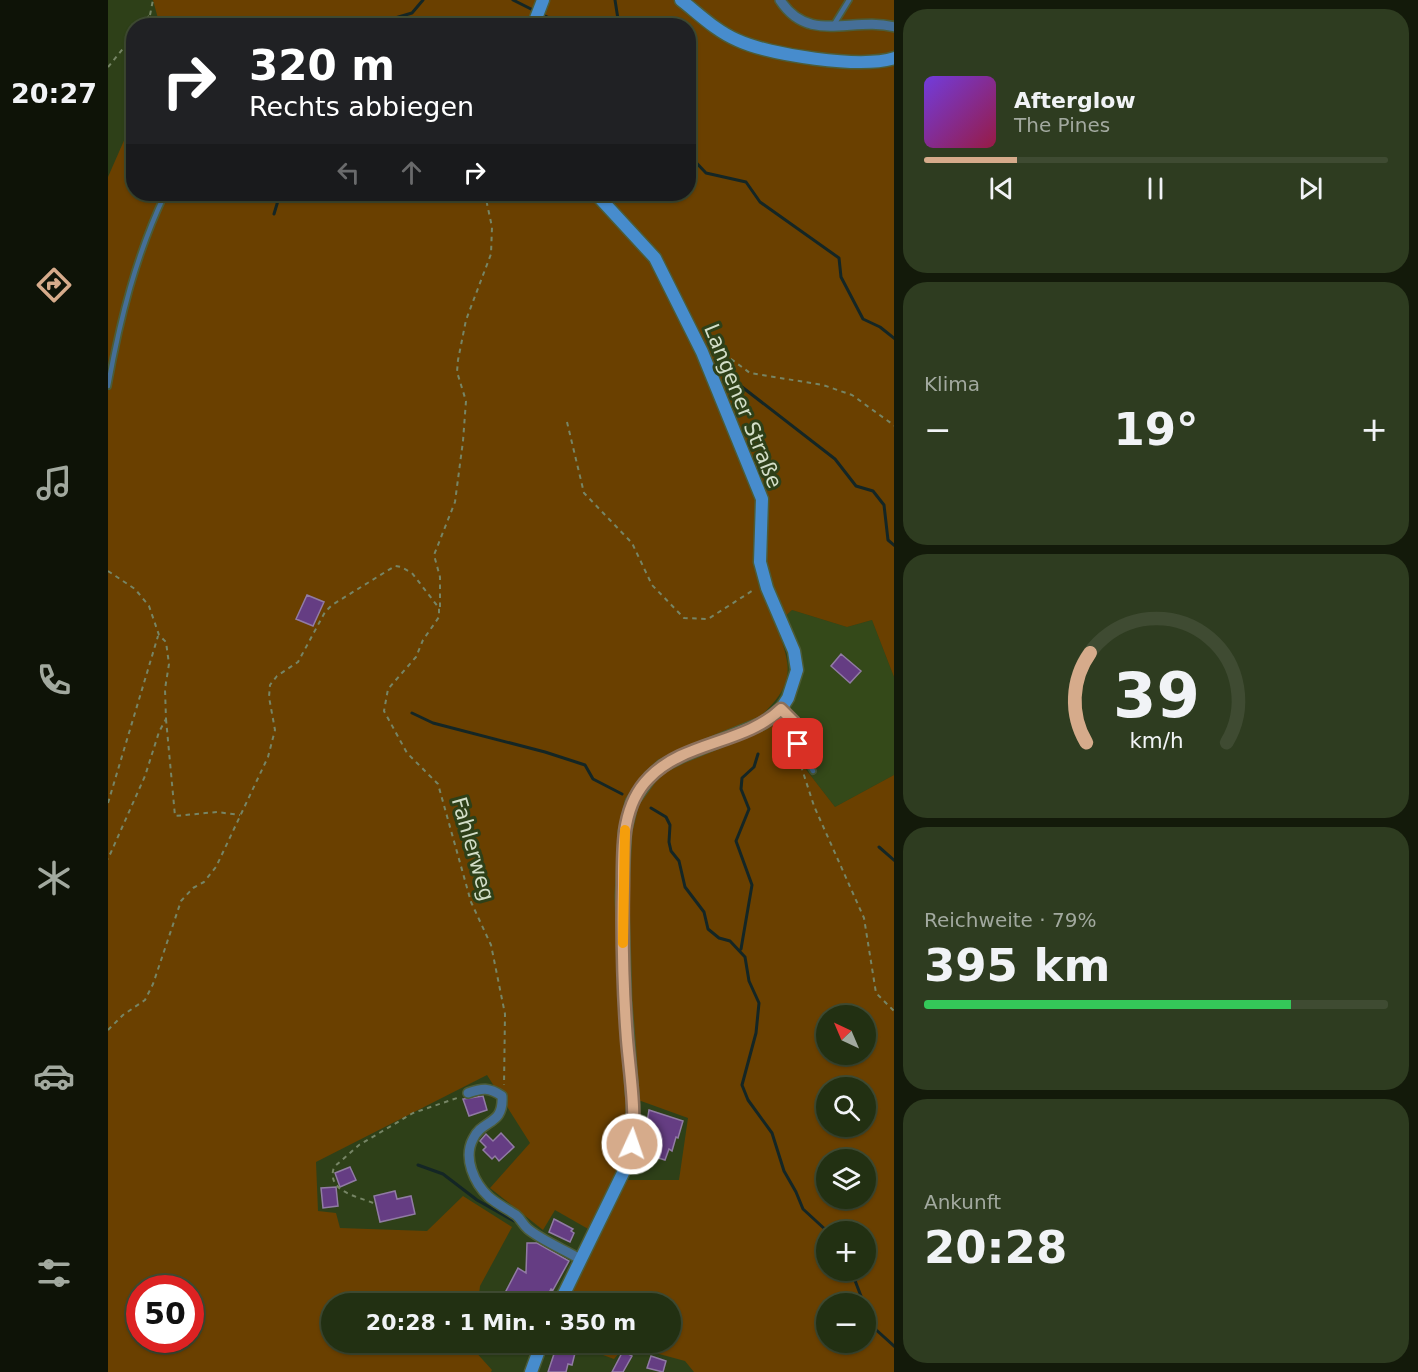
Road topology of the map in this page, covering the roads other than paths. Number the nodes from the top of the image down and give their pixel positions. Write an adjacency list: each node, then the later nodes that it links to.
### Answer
1 (543, 0): 5 (main road)
2 (681, 0): 8 (main road)
3 (780, 0): 6 (street)
4 (849, 0): 6 (lane)
5 (535, 18)
6 (833, 26): 7 (street)
7 (894, 27)
8 (894, 58)
9 (162, 201): 11 (lane)
10 (602, 201): 12 (main road, Langener Straße)
11 (108, 386)
12 (781, 709): 13 (lane); 15 (main road)
13 (813, 771)
14 (468, 1093): 15 (street)
15 (580, 1258): 16 (main road)
16 (564, 1293)
17 (538, 1353): 18 (main road)
18 (531, 1372)

